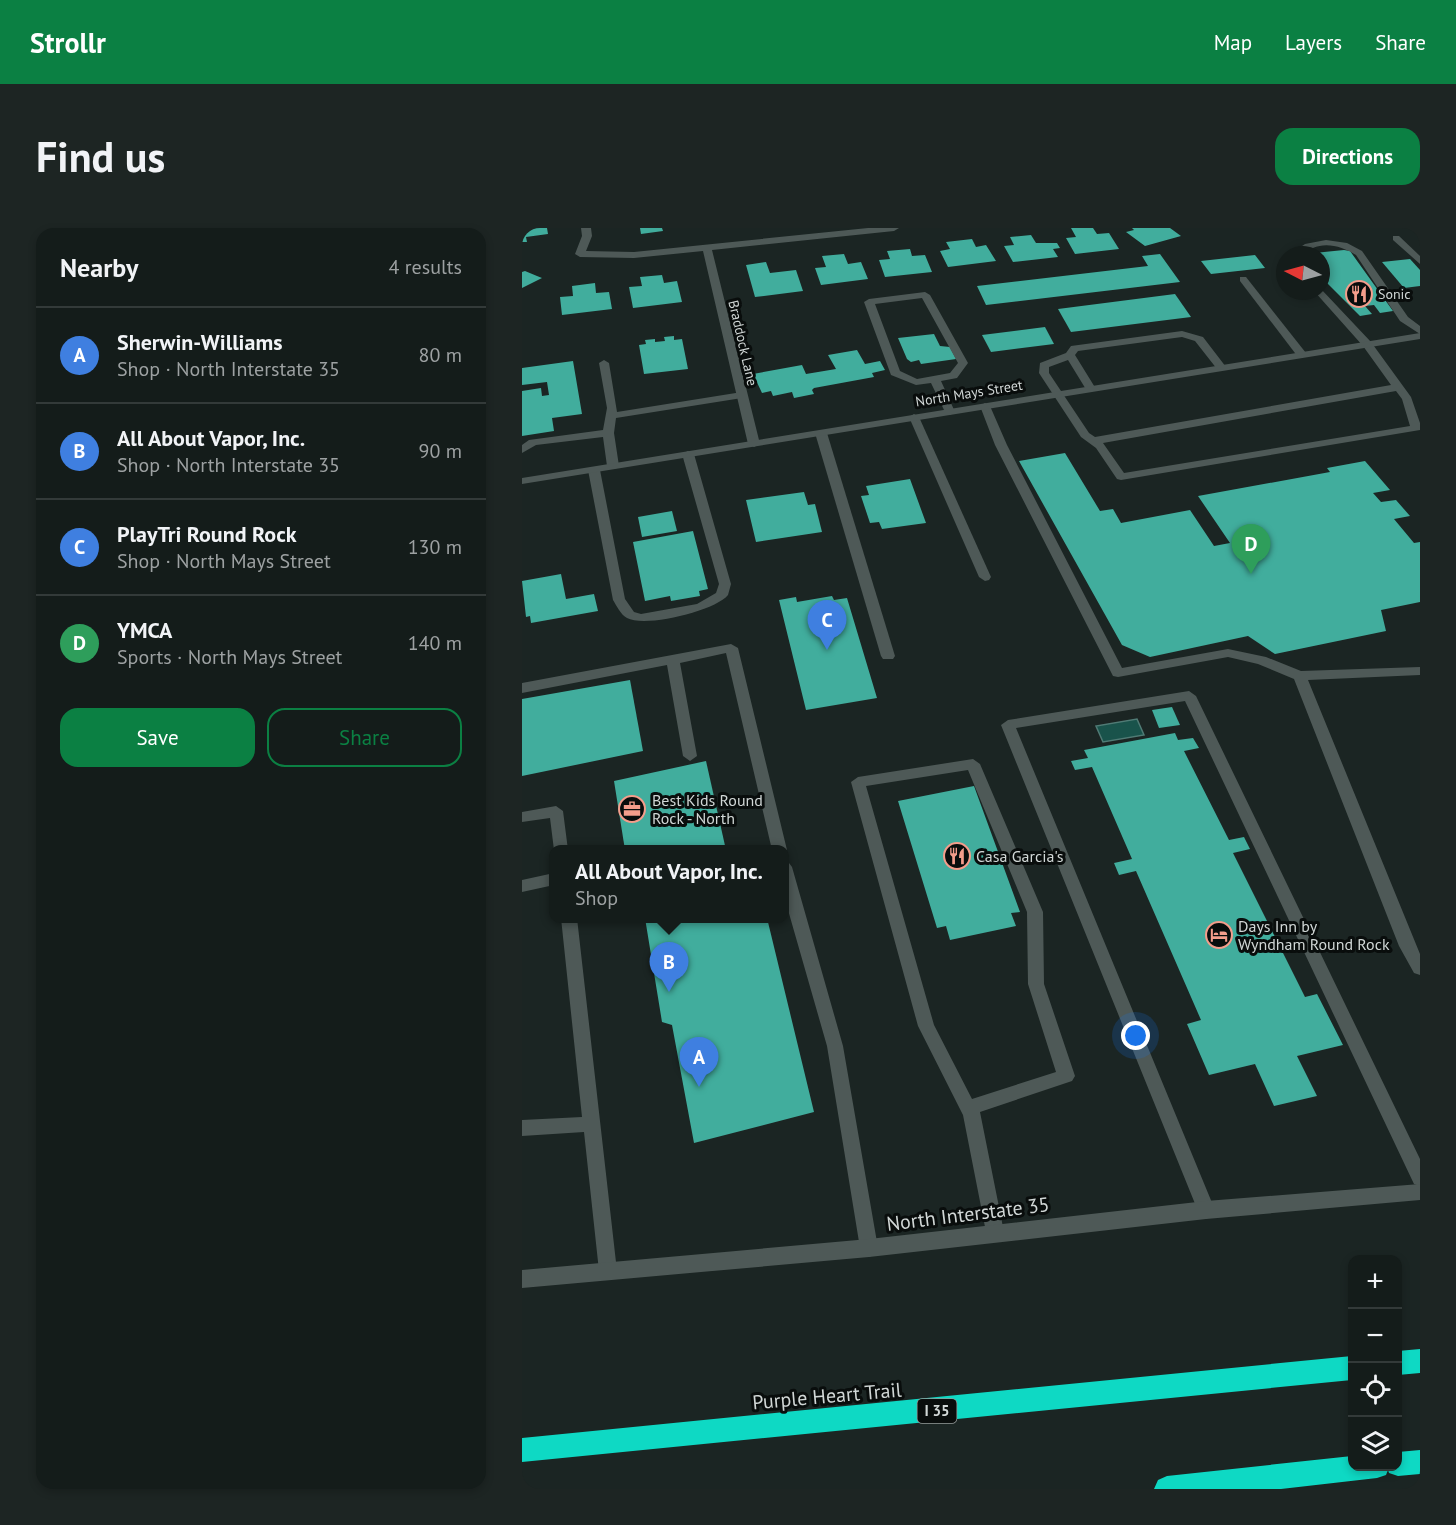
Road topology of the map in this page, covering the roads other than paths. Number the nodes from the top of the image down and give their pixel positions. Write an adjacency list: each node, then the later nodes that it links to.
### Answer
1 (586, 228): 5 (main road)
2 (894, 228): 5 (main road)
3 (1396, 238): 6 (main road)
4 (1308, 246): 9 (main road)
5 (707, 249): 19 (main road, Braddock Lane)
6 (1420, 261)
7 (1243, 279): 12 (main road)
8 (1327, 300): 10 (main road)
9 (1420, 334): 10 (main road, North Mays Street)
10 (1367, 344): 12 (main road, North Mays Street); 16 (main road)
11 (1073, 352): 14 (main road); 17 (main road); 18 (main road)
12 (1302, 355): 14 (main road, North Mays Street)
13 (604, 363): 22 (main road)
14 (1221, 368): 17 (main road, North Mays Street)
15 (935, 380): 15 (main road); 21 (main road)
16 (1398, 387): 24 (main road); 27 (main road)
17 (1091, 389): 18 (main road, North Mays Street)
18 (1057, 394): 20 (main road, North Mays Street); 27 (main road)
19 (742, 395): 22 (main road); 28 (main road, Braddock Lane)
20 (985, 406): 21 (main road, North Mays Street); 38 (main road)
21 (950, 412): 23 (main road, North Mays Street)
22 (610, 416): 25 (main road)
23 (914, 417): 26 (main road, North Mays Street); 34 (main road)
24 (1418, 432): 27 (main road)
25 (608, 433): 29 (main road); 31 (main road)
26 (821, 433): 28 (main road, North Mays Street); 35 (main road)
27 (1094, 441)
28 (754, 444): 30 (main road, North Mays Street)
29 (522, 450)
30 (688, 454): 31 (main road, North Mays Street); 32 (main road)
31 (613, 466): 32 (main road, North Mays Street)
32 (594, 470): 33 (main road, North Mays Street)
33 (522, 481)
34 (985, 577)
35 (888, 656)
36 (674, 660): 39 (main road); 40 (main road); 43 (main road)
37 (1420, 671): 38 (main road)
38 (1300, 676): 48 (main road)
39 (522, 688)
40 (690, 756)
41 (522, 817): 42 (main road)
42 (560, 845)
43 (779, 845)
44 (549, 880): 46 (main road)
45 (789, 885): 56 (main road)
46 (522, 886)
47 (570, 923): 50 (main road)
48 (1420, 968)
49 (968, 1108): 49 (main road); 55 (main road)
50 (592, 1124): 51 (main road); 57 (main road)
51 (522, 1128)
52 (1420, 1178): 54 (main road)
53 (1420, 1192): 54 (main road, North Interstate 35)
54 (1206, 1210): 55 (main road, North Interstate 35)
55 (995, 1232): 56 (main road, North Interstate 35)
56 (869, 1248): 57 (main road, North Interstate 35)
57 (608, 1271): 58 (main road, North Interstate 35)
58 (522, 1279)
59 (1420, 1361): 60 (highway)
60 (1402, 1363)
61 (1348, 1368): 62 (highway, Purple Heart Trail / I 35)
62 (522, 1450)
63 (1420, 1462): 64 (highway)
64 (1402, 1464)
65 (1348, 1470): 66 (highway)
66 (1167, 1489)

